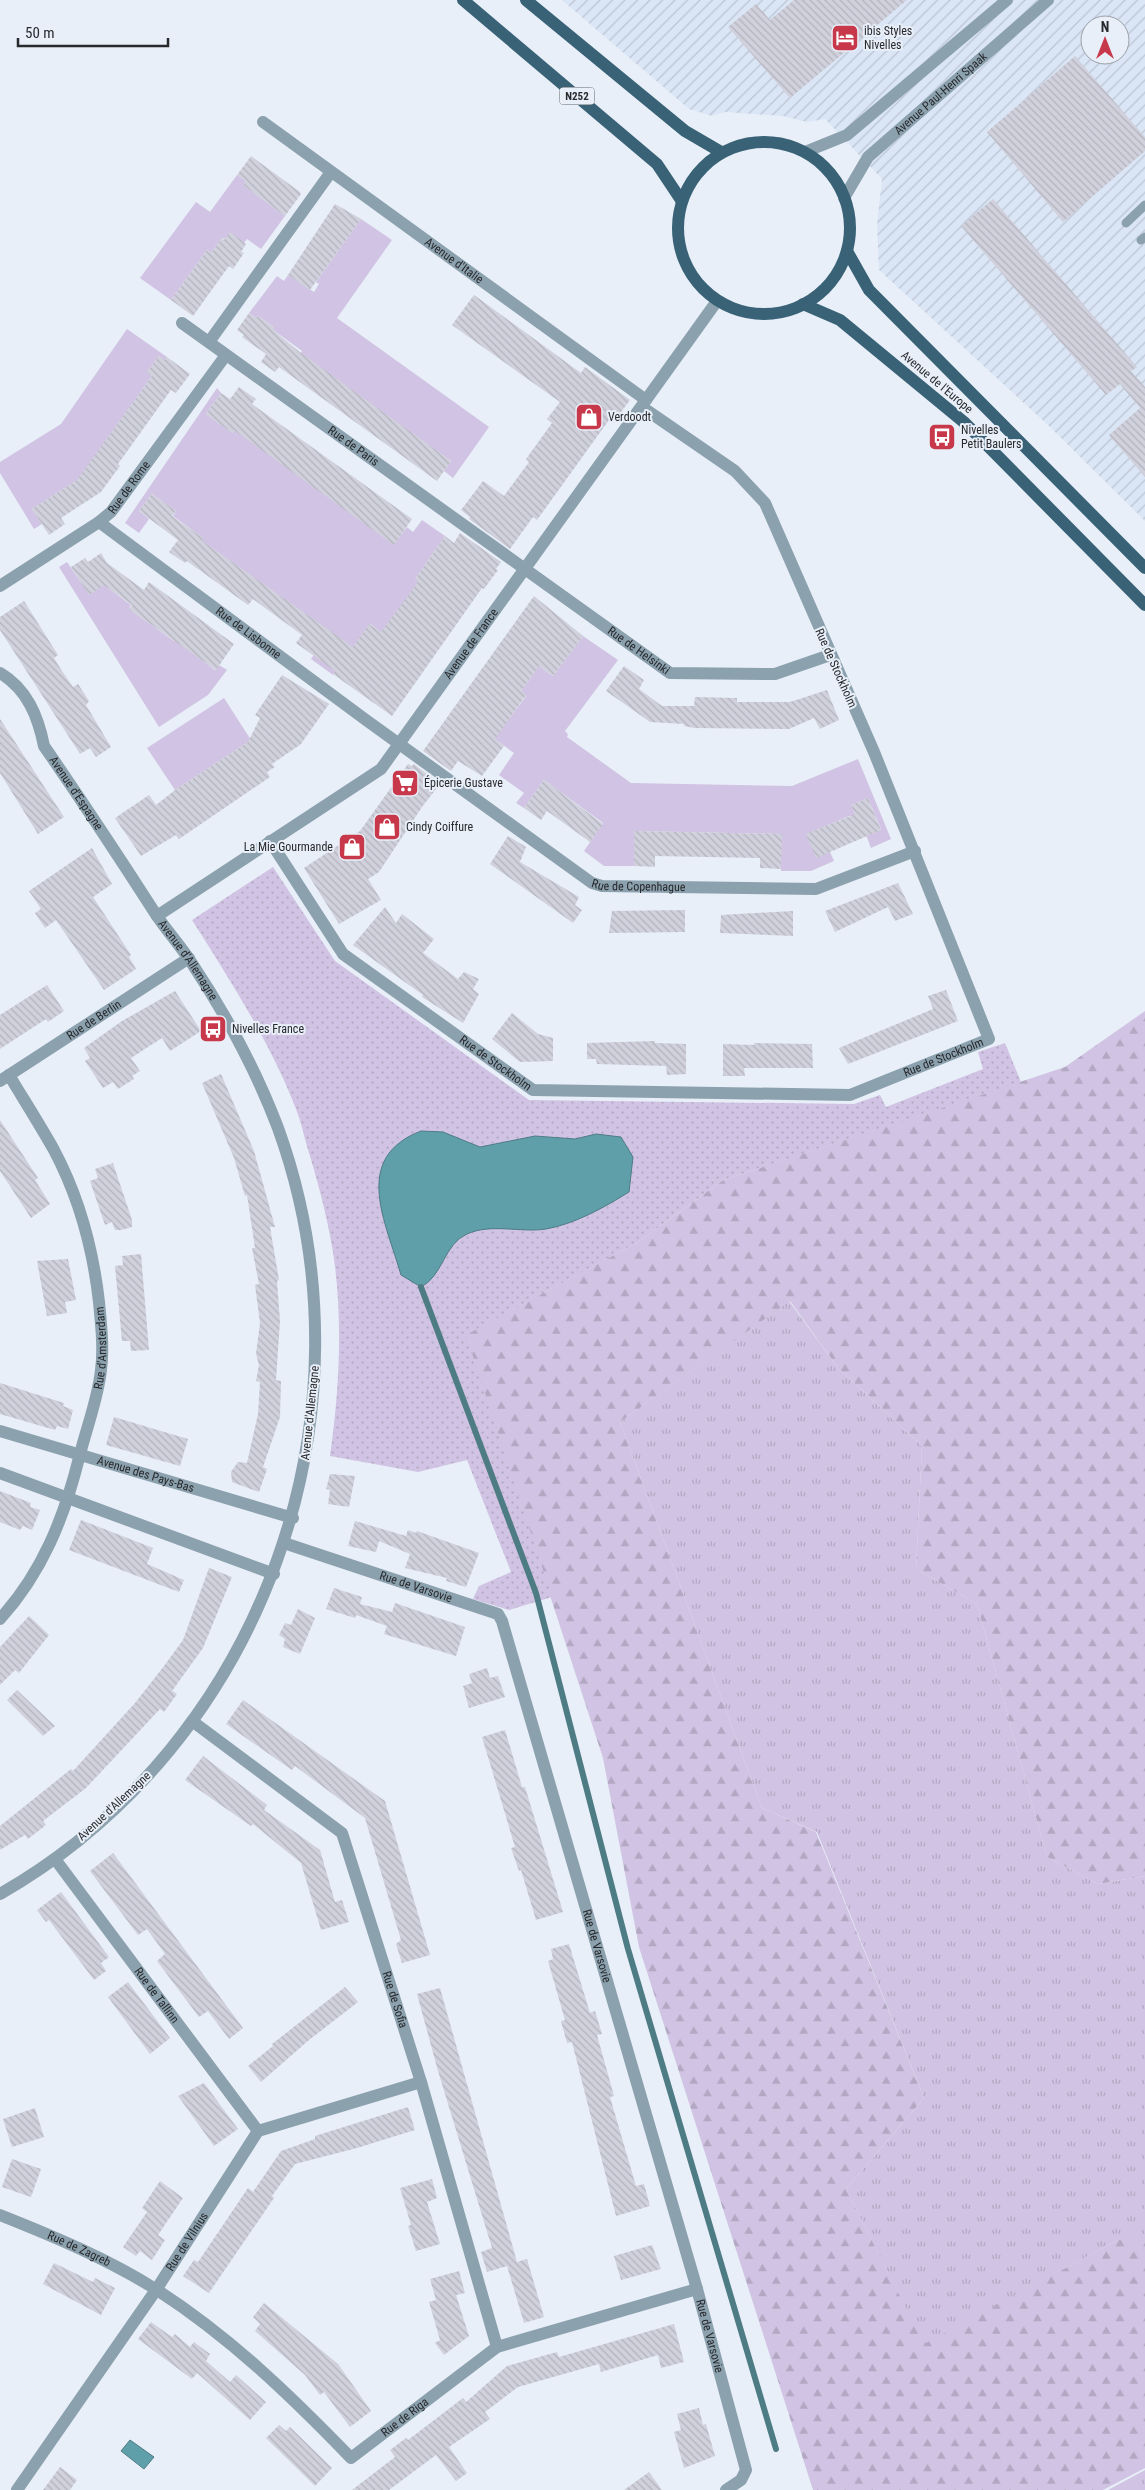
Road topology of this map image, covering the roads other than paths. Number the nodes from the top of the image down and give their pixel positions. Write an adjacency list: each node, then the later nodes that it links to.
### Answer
1 (463, 0): 10 (main road, N252)
2 (526, 0): 6 (main road)
3 (1007, 0): 7 (street)
4 (1048, 0): 9 (street, Avenue Paul-Henri Spaak)
5 (263, 122): 8 (street, Avenue d'Italie)
6 (721, 152): 7 (main road); 10 (main road)
7 (805, 152): 9 (main road)
8 (331, 172): 17 (street); 19 (street, Avenue d'Italie)
9 (844, 198): 13 (main road)
10 (681, 200): 14 (main road)
11 (1145, 205): 12 (lane)
12 (1126, 223)
13 (847, 251): 15 (main road); 21 (main road, Avenue de l'Europe)
14 (717, 301): 15 (main road); 19 (street, Avenue de France)
15 (803, 304): 24 (main road, Avenue de l'Europe)
16 (182, 323): 17 (street, Rue de Paris)
17 (209, 342): 18 (street, Rue de Paris)
18 (226, 355): 20 (street, Rue de Rome); 22 (street, Rue de Paris)
19 (644, 403): 22 (street, Avenue de France); 25 (street, Rue de Stockholm)
20 (99, 522): 23 (street, Rue de Rome); 27 (street, Rue de Lisbonne)
21 (1145, 568)
22 (524, 570): 25 (street, Rue de Helsinki); 27 (street, Avenue de France)
23 (0, 586)
24 (1145, 605)
25 (830, 655): 29 (street, Rue de Stockholm)
26 (0, 673): 30 (street, Avenue d'Espagne)
27 (399, 744): 28 (street, Avenue de France); 29 (street, Rue de Copenhague)
28 (270, 841): 29 (street, Rue de Stockholm); 30 (street, Avenue de France)
29 (915, 851)
30 (157, 916): 31 (street, Avenue d'Allemagne)
31 (189, 958): 32 (street, Rue de Berlin); 37 (street, Avenue d'Allemagne)
32 (4, 1078): 34 (street, Rue d'Amsterdam)
33 (0, 1432): 34 (street, Avenue des Pays-Bas)
34 (80, 1455): 36 (street, Rue d'Amsterdam); 37 (street, Avenue des Pays-Bas)
35 (0, 1472): 36 (street)
36 (69, 1498): 39 (street); 40 (street, Rue d'Amsterdam)
37 (293, 1518): 38 (street, Avenue d'Allemagne)
38 (284, 1543): 39 (street, Avenue d'Allemagne); 48 (street, Rue de Varsovie)
39 (274, 1574): 41 (street, Avenue d'Allemagne)
40 (0, 1619)
41 (192, 1721): 42 (street, Avenue d'Allemagne); 44 (street, Rue de Sofia)
42 (55, 1858): 43 (street, Avenue d'Allemagne); 45 (street, Rue de Tallinn)
43 (0, 1894)
44 (421, 2082): 45 (street); 49 (street, Rue de Sofia)
45 (258, 2131): 47 (street, Rue de Vilnius)
46 (0, 2215): 47 (street, Rue de Zagreb)
47 (156, 2290): 49 (street, Rue de Riga); 50 (street, Rue de Vilnius)
48 (697, 2290): 49 (street, Rue de Riga); 51 (street, Rue de Varsovie)
49 (497, 2347)
50 (16, 2490)
51 (726, 2490)

